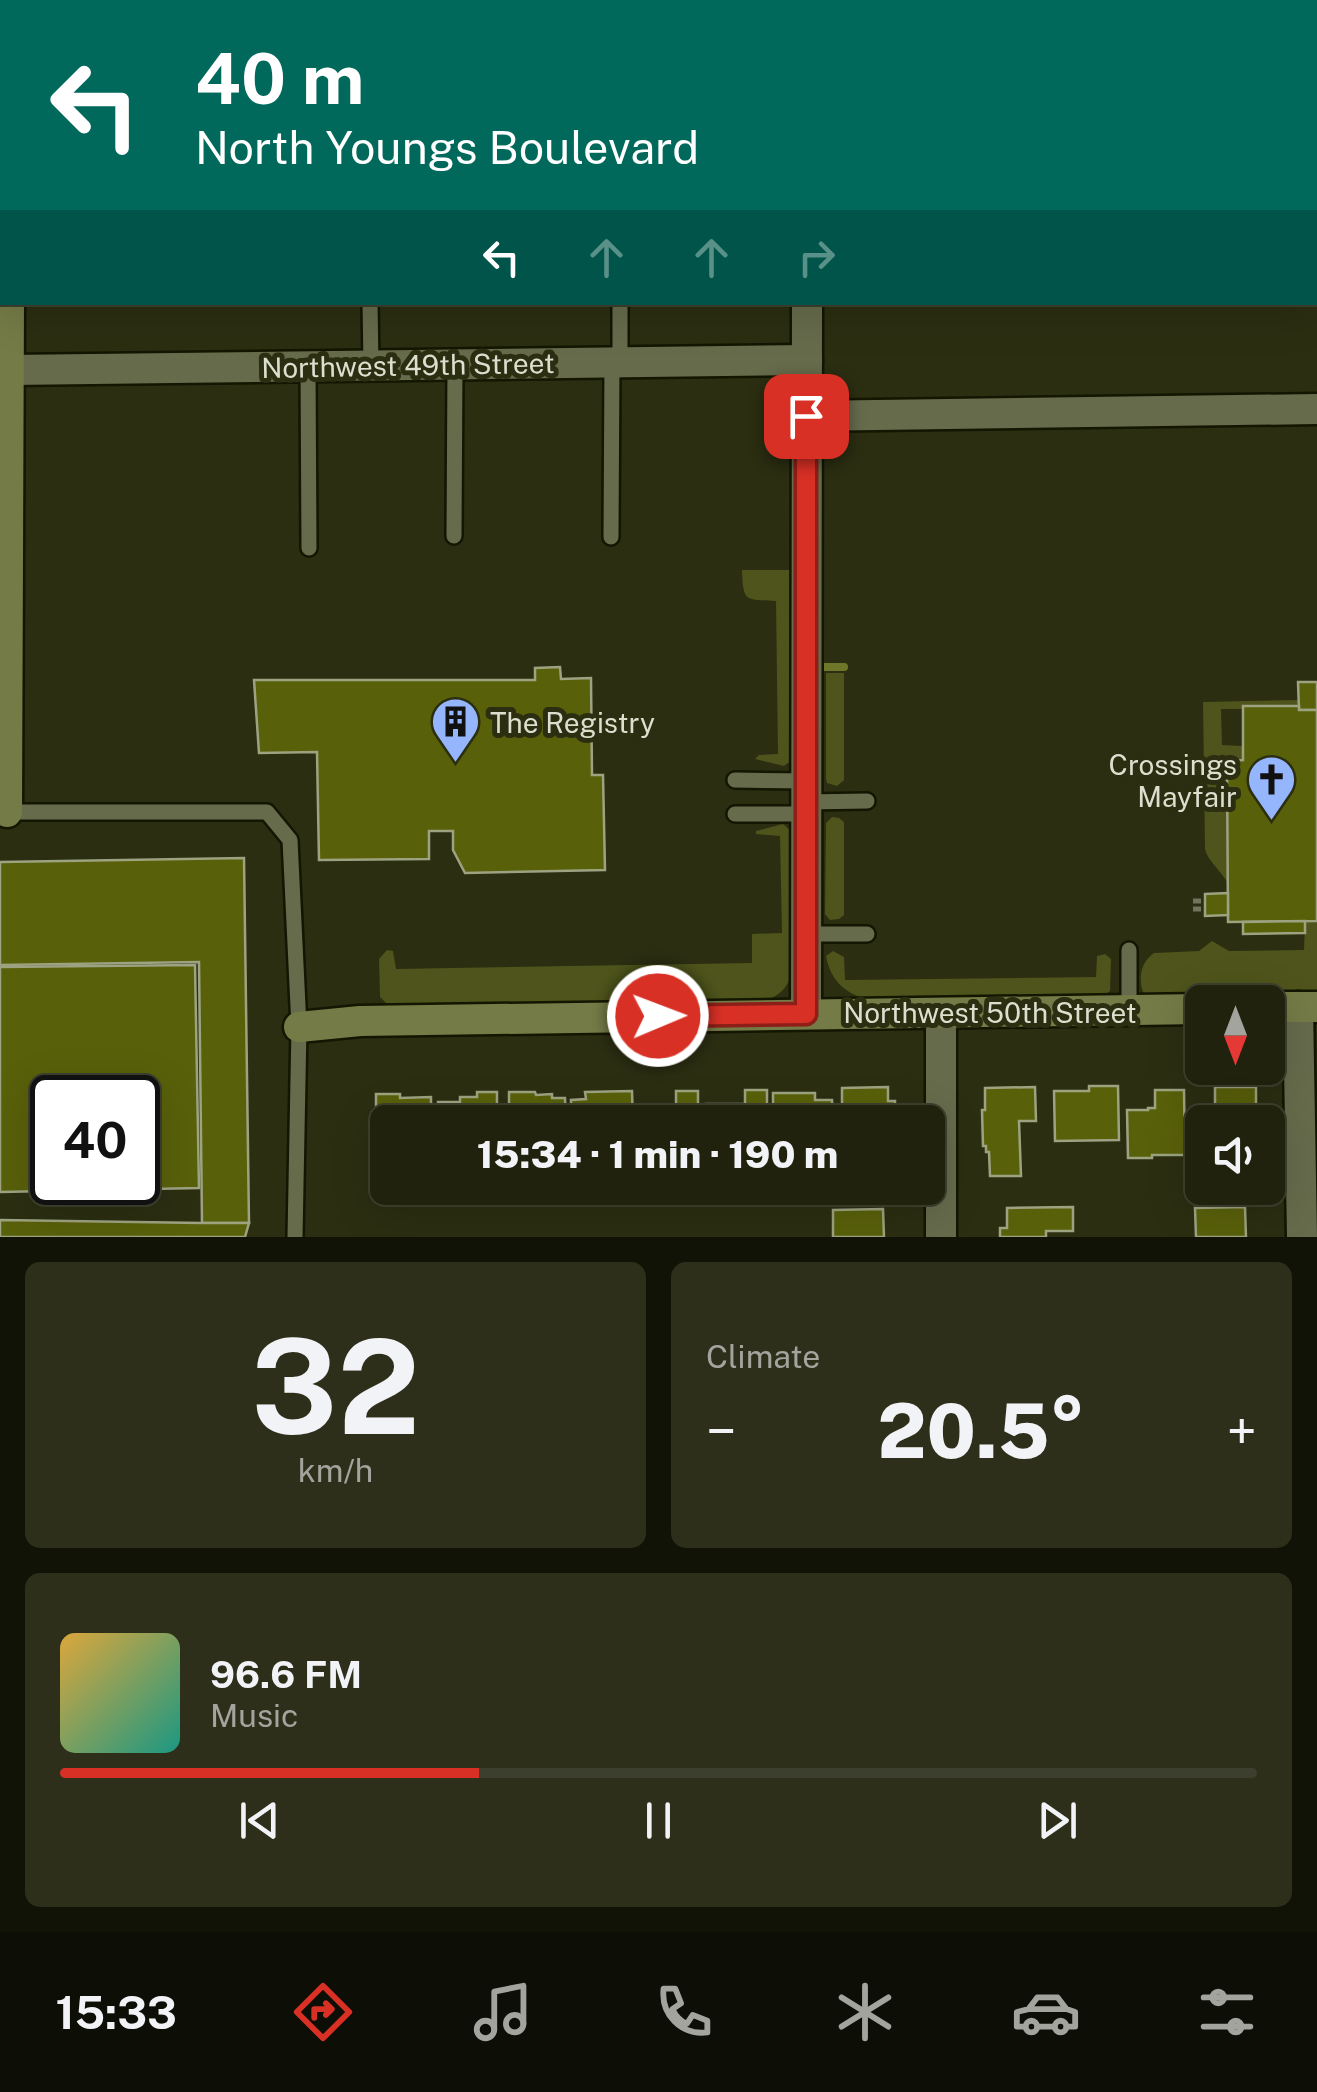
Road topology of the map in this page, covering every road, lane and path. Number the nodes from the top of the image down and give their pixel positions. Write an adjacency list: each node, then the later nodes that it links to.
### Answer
1 (9, 305): 10 (street)
2 (370, 305): 9 (lane)
3 (620, 305): 6 (lane)
4 (807, 305): 5 (street)
5 (806, 360): 6 (street, Northwest 49th Street); 12 (street)
6 (616, 362): 7 (street, Northwest 49th Street); 14 (lane)
7 (454, 364): 9 (street, Northwest 49th Street); 13 (lane)
8 (308, 366): 9 (street, Northwest 49th Street); 10 (street, Northwest 49th Street); 15 (lane)
9 (370, 366)
10 (10, 370): 16 (street)
11 (1317, 409): 12 (street)
12 (806, 416): 18 (street)
13 (454, 536)
14 (611, 537)
15 (309, 548)
16 (4, 650): 20 (street)
17 (735, 780): 18 (lane)
18 (806, 799): 19 (lane); 21 (lane); 24 (street)
19 (868, 801)
20 (4, 812): 32 (lane)
21 (735, 814)
22 (1193, 905): 23 (path)
23 (1205, 905)
24 (806, 934): 25 (lane); 31 (street)
25 (867, 934)
26 (1129, 950): 29 (lane)
27 (1294, 1007): 35 (street)
28 (1185, 1009): 29 (street, Northwest 50th Street)
29 (1129, 1011): 30 (street, Northwest 50th Street)
30 (940, 1013): 31 (street, Northwest 50th Street); 34 (street)
31 (806, 1014): 32 (street, Northwest 50th Street)
32 (298, 1027): 33 (lane)
33 (295, 1237)
34 (942, 1237)
35 (1302, 1237)

